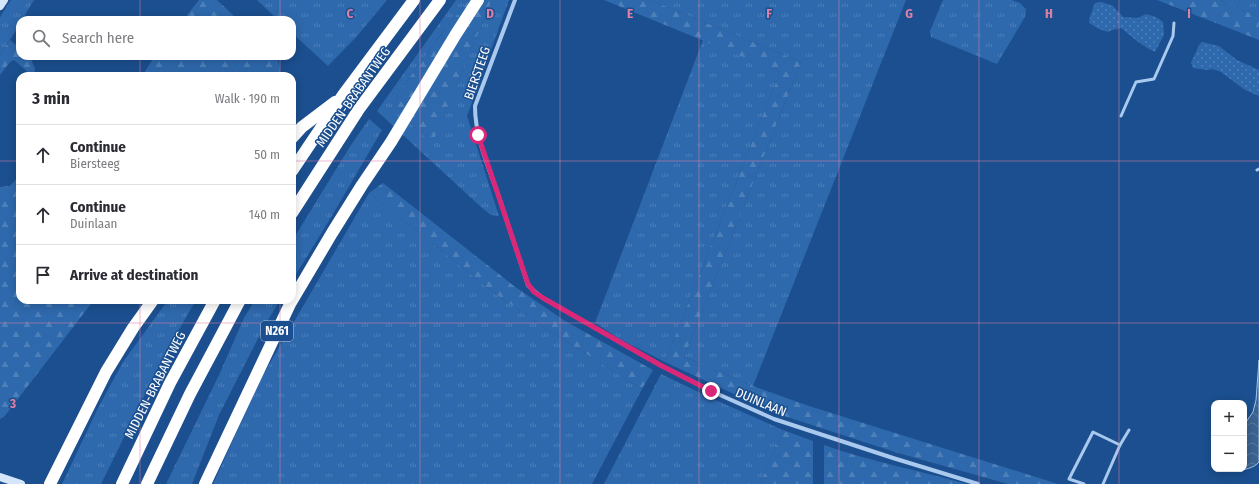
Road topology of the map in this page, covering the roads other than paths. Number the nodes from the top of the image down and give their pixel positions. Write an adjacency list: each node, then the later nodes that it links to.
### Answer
1 (4, 0): 6 (main road)
2 (414, 0): 8 (highway, MIDDEN-BRABANTWEG)
3 (440, 0): 12 (highway, MIDDEN-BRABANTWEG)
4 (478, 0): 14 (highway, N261)
5 (515, 0): 13 (street, BIERSTEEG)
6 (0, 6)
7 (1174, 23): 9 (lane)
8 (343, 95): 10 (highway); 11 (highway, MIDDEN-BRABANTWEG)
9 (1121, 116)
10 (296, 134)
11 (296, 165)
12 (296, 207)
13 (507, 222): 27 (street, DUINLAAN)
14 (296, 294)
15 (150, 304): 23 (highway)
16 (213, 304): 24 (highway, MIDDEN-BRABANTWEG)
17 (238, 304): 25 (highway)
18 (290, 304): 26 (highway, N261)
19 (1129, 430): 20 (lane)
20 (1120, 445): 28 (lane); 29 (lane)
21 (0, 477): 22 (main road)
22 (21, 484)
23 (50, 484)
24 (122, 484)
25 (147, 484)
26 (205, 484)
27 (978, 484)
28 (1084, 484)
29 (1102, 484)

